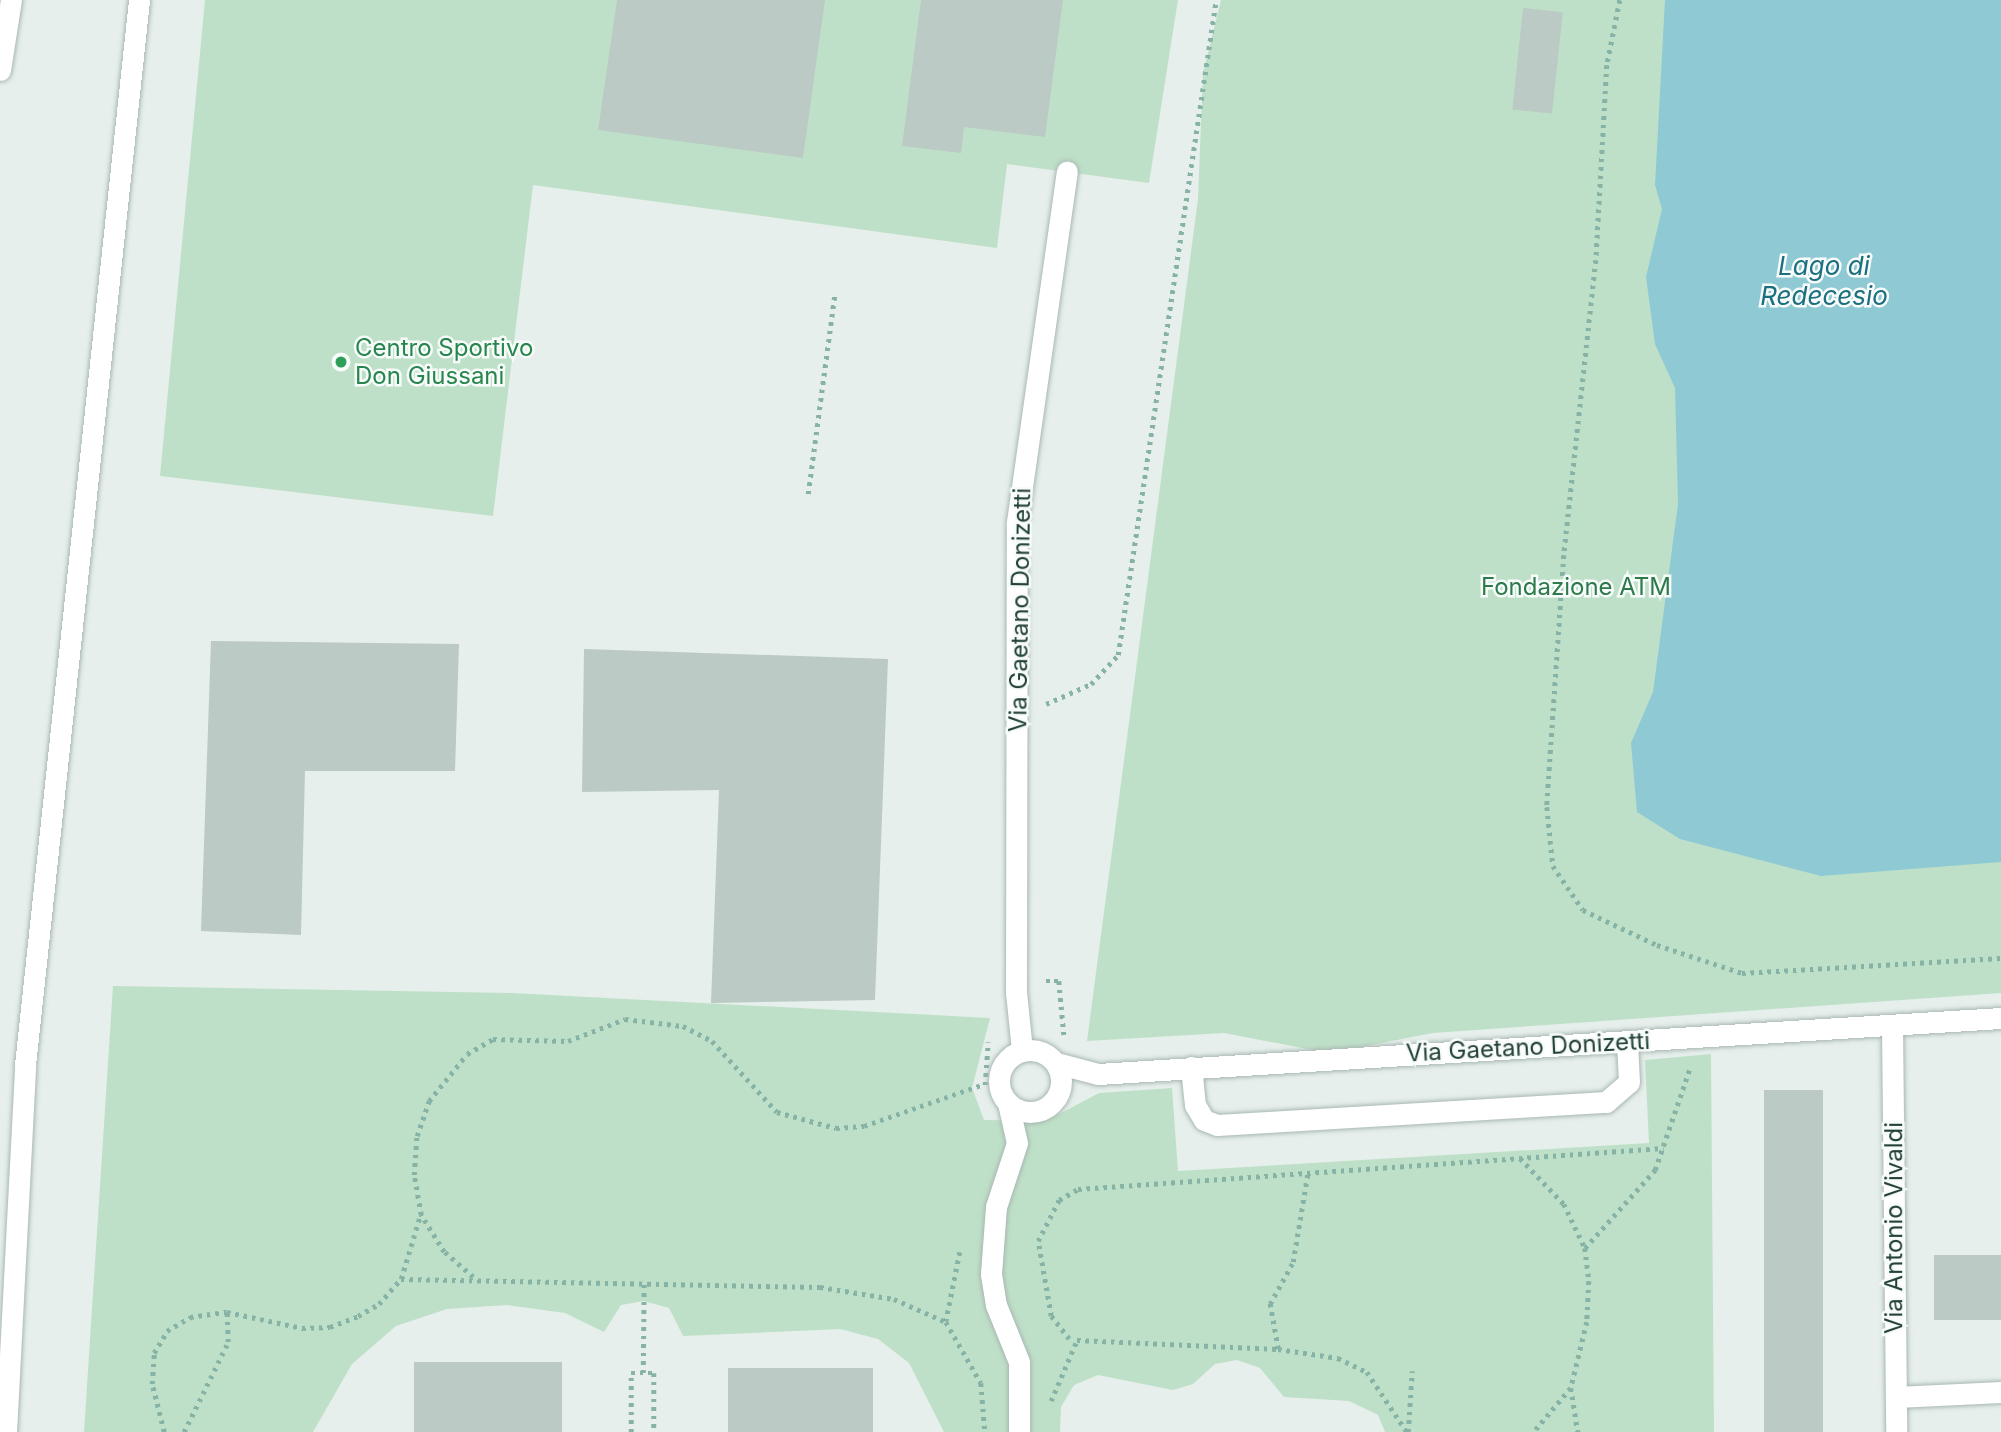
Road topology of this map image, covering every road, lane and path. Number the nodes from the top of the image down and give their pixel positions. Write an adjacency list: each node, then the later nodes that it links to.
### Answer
1 (11, 0): 5 (street)
2 (139, 0): 38 (street)
3 (1216, 0): 9 (path)
4 (1620, 0): 10 (path)
5 (0, 70)
6 (1067, 172): 9 (street, Via Gaetano Donizetti)
7 (835, 292): 8 (path)
8 (808, 494)
9 (1016, 717): 15 (street, Via Gaetano Donizetti)
10 (2001, 958)
11 (2001, 1018): 12 (street, Via Gaetano Donizetti)
12 (1892, 1024): 13 (street, Via Gaetano Donizetti); 36 (street, Via Antonio Vivaldi)
13 (1706, 1036): 14 (street, Via Gaetano Donizetti); 20 (path)
14 (1628, 1042): 17 (street, Via Gaetano Donizetti); 17 (street)
15 (1022, 1051): 16 (street); 19 (street)
16 (1056, 1063): 17 (street, Via Gaetano Donizetti); 19 (street)
17 (1191, 1067)
18 (985, 1084): 23 (path)
19 (1008, 1103): 43 (street)
20 (1664, 1148): 21 (path); 24 (path)
21 (1520, 1157): 22 (path); 24 (path)
22 (1308, 1171): 30 (path); 31 (path)
23 (421, 1215): 25 (path); 26 (path)
24 (1585, 1248): 34 (path)
25 (473, 1277): 26 (path); 27 (path)
26 (401, 1279): 28 (path)
27 (644, 1282): 29 (path); 33 (path)
28 (227, 1312): 39 (path); 40 (path)
29 (946, 1322)
30 (1069, 1339)
31 (1278, 1349): 37 (path); 44 (path)
32 (1412, 1371): 44 (path)
33 (643, 1373): 41 (path); 42 (path)
34 (1571, 1388): 45 (path); 46 (path)
35 (2001, 1392): 36 (street)
36 (1896, 1397): 47 (street, Via Antonio Vivaldi)
37 (1048, 1409)
38 (6, 1432)
39 (164, 1432)
40 (184, 1432)
41 (631, 1432)
42 (654, 1432)
43 (1018, 1432)
44 (1408, 1432)
45 (1534, 1432)
46 (1578, 1432)
47 (1896, 1432)

